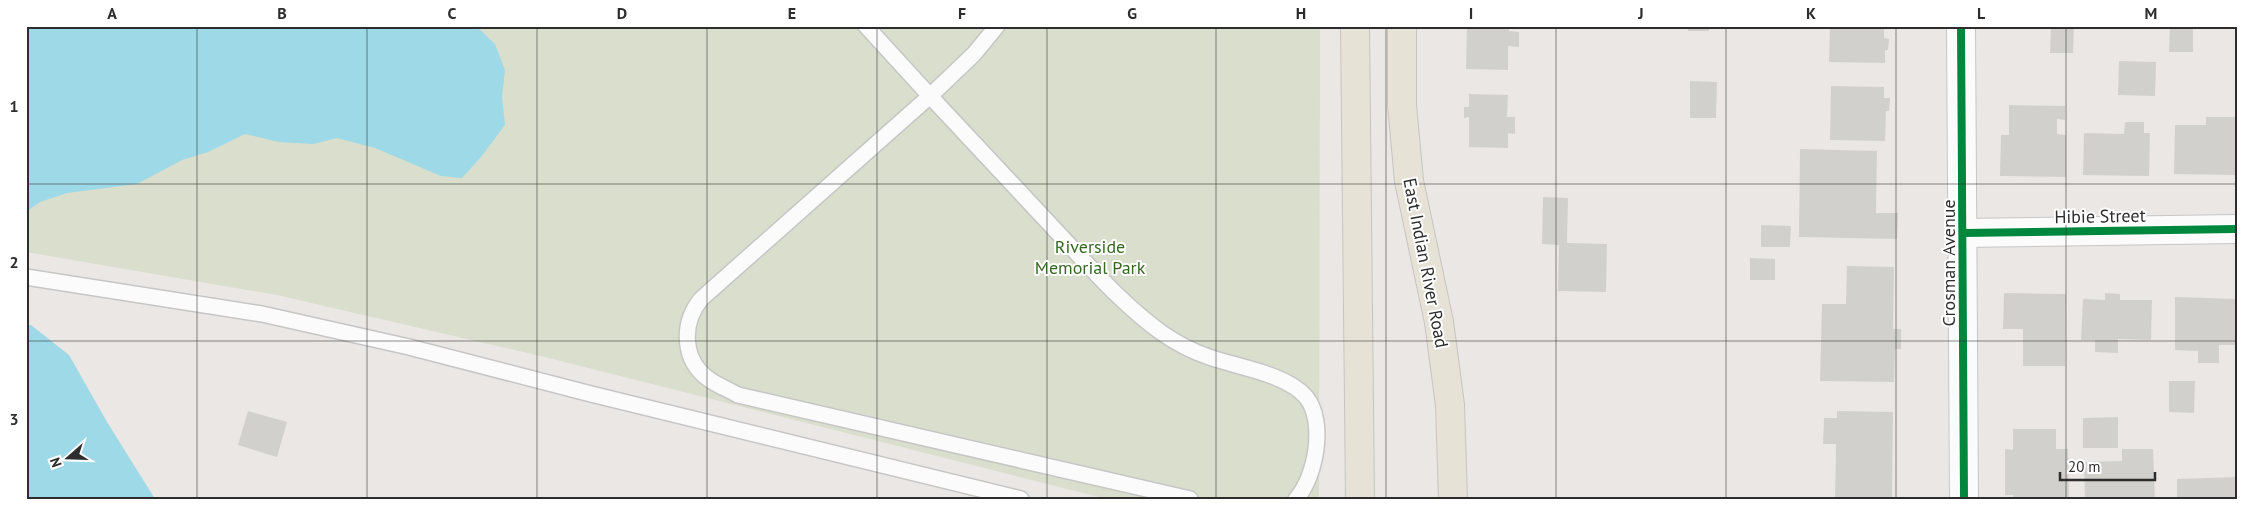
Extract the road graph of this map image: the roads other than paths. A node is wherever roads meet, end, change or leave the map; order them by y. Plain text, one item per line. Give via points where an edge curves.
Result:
1 (866, 26) edge
2 (997, 26) edge
3 (1355, 26) edge
4 (1402, 26) edge
5 (1961, 26) edge
6 (930, 96) junction
7 (2237, 229) edge
8 (1963, 233) junction
9 (26, 277) edge
10 (1021, 499) edge
11 (1190, 499) edge
12 (1296, 499) edge
13 (1360, 499) edge
14 (1453, 499) edge
15 (1964, 499) edge

1 - 6 lane
2 - 6 lane via 974,54
3 - 13 main road
4 - 14 main road, East Indian River Road via 1402,105 1409,181 1439,322 1450,405
5 - 8 street, Crosman Avenue
6 - 11 lane via 701,299 688,321 686,341 694,361 709,379 738,395
6 - 12 lane via 1126,305 1164,334 1198,352 1292,384 1306,397 1317,432 1314,464 1304,490
7 - 8 street, Hibie Street
8 - 15 street, Crosman Avenue
9 - 10 lane via 262,314 409,347

